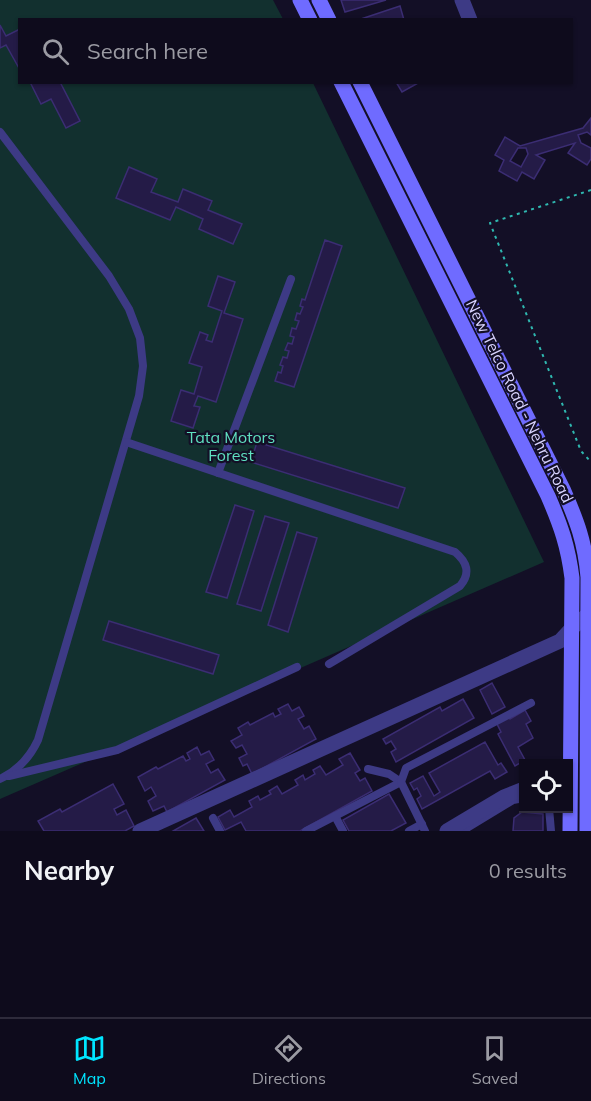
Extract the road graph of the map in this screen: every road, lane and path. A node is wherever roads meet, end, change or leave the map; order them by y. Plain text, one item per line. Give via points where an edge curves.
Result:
1 (300, 0) edge
2 (319, 0) edge
3 (462, 0) edge
4 (309, 18) edge
5 (327, 18) edge
6 (469, 18) edge
7 (342, 84) edge
8 (361, 84) edge
9 (0, 132) edge
10 (591, 190) edge
11 (291, 279) dead end
12 (126, 442) junction
13 (591, 462) edge
14 (218, 473) junction
15 (590, 612) edge
16 (573, 627) junction
17 (329, 664) dead end
18 (297, 667) dead end
19 (531, 703) dead end
20 (569, 759) edge
21 (368, 769) dead end
22 (573, 776) edge
23 (3, 778) edge
24 (401, 782) junction
25 (589, 784) edge
26 (519, 791) edge
27 (519, 799) edge
28 (549, 813) edge
29 (570, 813) edge
30 (335, 816) junction
31 (213, 818) dead end
32 (423, 827) edge
33 (140, 831) edge
34 (220, 831) edge
35 (306, 831) edge
36 (344, 831) edge
37 (409, 831) edge
38 (447, 831) edge
39 (462, 831) edge
40 (551, 831) edge
41 (570, 831) edge
42 (587, 831) edge

1 - 4 street
2 - 5 street
3 - 6 street
7 - 16 street, New Telco Road - Nehru Road via 548,496 568,551
8 - 15 street, New Telco Road - Nehru Road via 571,507 585,547
9 - 12 lane via 109,276 141,338 139,396
10 - 13 path via 490,223 581,451
11 - 14 lane
12 - 14 lane
12 - 23 lane via 38,740 32,753
14 - 17 lane via 455,552 465,561 465,581 460,586
15 - 16 street
15 - 25 street, New Telco Road - Nehru Road
16 - 20 street, New Telco Road - Nehru Road
16 - 33 street via 565,638 546,648
18 - 23 lane via 117,750
19 - 24 lane via 406,768
21 - 24 lane
22 - 25 street
24 - 30 lane
24 - 32 lane
25 - 42 street, New Telco Road - Nehru Road
26 - 38 street
27 - 39 lane
28 - 40 lane
29 - 41 street, New Telco Road - Nehru Road
30 - 35 lane
30 - 36 lane
31 - 34 lane
32 - 37 lane

